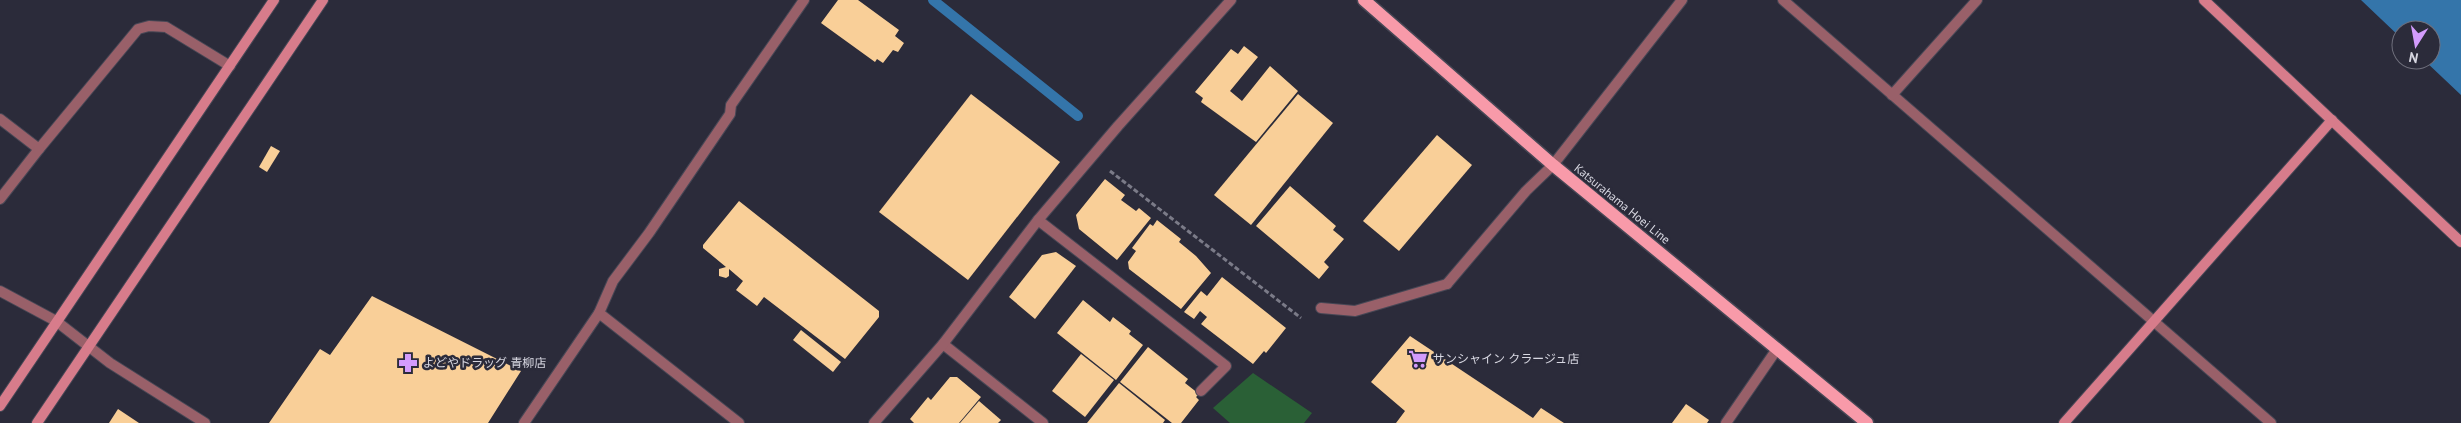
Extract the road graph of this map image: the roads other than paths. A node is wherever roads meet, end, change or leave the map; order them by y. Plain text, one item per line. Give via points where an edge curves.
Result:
1 (274, 0) edge
2 (323, 0) edge
3 (804, 0) edge
4 (1231, 0) edge
5 (1364, 0) edge
6 (1682, 0) edge
7 (1783, 0) edge
8 (1977, 0) edge
9 (2204, 0) edge
10 (230, 66) junction
11 (1892, 95) junction
12 (0, 119) edge
13 (2332, 120) junction
14 (39, 149) junction
15 (1553, 165) junction
16 (0, 199) edge
17 (1038, 220) junction
18 (2461, 242) edge
19 (0, 290) edge
20 (1321, 308) road end
21 (599, 313) junction
22 (56, 321) junction
23 (2154, 321) junction
24 (943, 344) junction
25 (90, 346) junction
26 (1777, 349) junction
27 (1202, 391) dead end
28 (0, 406) edge
29 (37, 423) edge
30 (205, 423) edge
31 (524, 423) edge
32 (740, 423) edge
33 (874, 423) edge
34 (1043, 423) edge
35 (1726, 423) edge
36 (1867, 423) edge
37 (2064, 423) edge
38 (2271, 423) edge

1 - 10 street
2 - 25 street
3 - 21 street via 731,105 730,114 613,281
4 - 17 street
5 - 15 main road, Katsurahama Hoei Line
6 - 15 street
7 - 11 street
8 - 11 street
9 - 13 street
10 - 14 street via 166,27 138,29
10 - 22 street
11 - 23 street
12 - 14 street
13 - 18 street
13 - 23 street
14 - 16 street
15 - 20 street via 1526,191 1448,284 1355,311
15 - 26 main road, Katsurahama Hoei Line
17 - 24 street
17 - 27 street via 1226,366
19 - 22 street
21 - 31 street
21 - 32 street
22 - 25 street
22 - 28 street
23 - 37 street
23 - 38 street
24 - 33 street
24 - 34 street
25 - 29 street
25 - 30 street via 110,363
26 - 35 street
26 - 36 main road, Katsurahama Hoei Line

